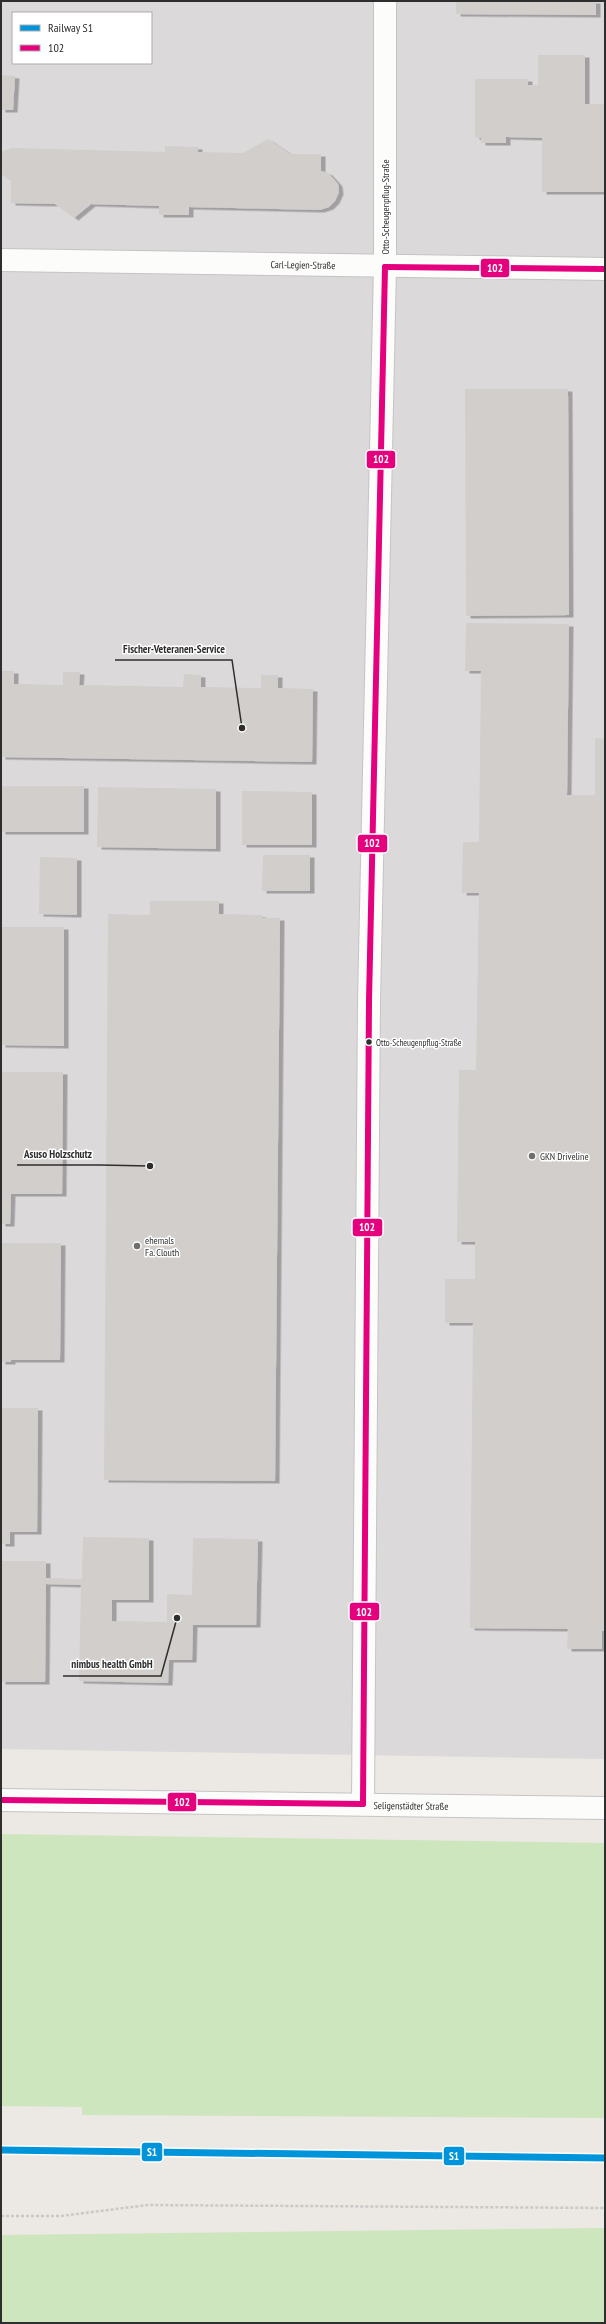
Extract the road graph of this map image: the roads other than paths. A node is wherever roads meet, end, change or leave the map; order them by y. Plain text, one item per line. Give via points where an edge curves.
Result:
1 (385, 1) edge
2 (1, 260) edge
3 (385, 267) junction
4 (605, 269) edge
5 (1, 1800) edge
6 (363, 1804) junction
7 (605, 1808) edge

1 - 3 street, Otto-Scheugenpflug-Straße
2 - 3 street, Carl-Legien-Straße
3 - 4 street, Carl-Legien-Straße
3 - 6 street, Otto-Scheugenpflug-Straße via 369,1001
5 - 6 street, Seligenstädter Straße
6 - 7 street, Seligenstädter Straße

